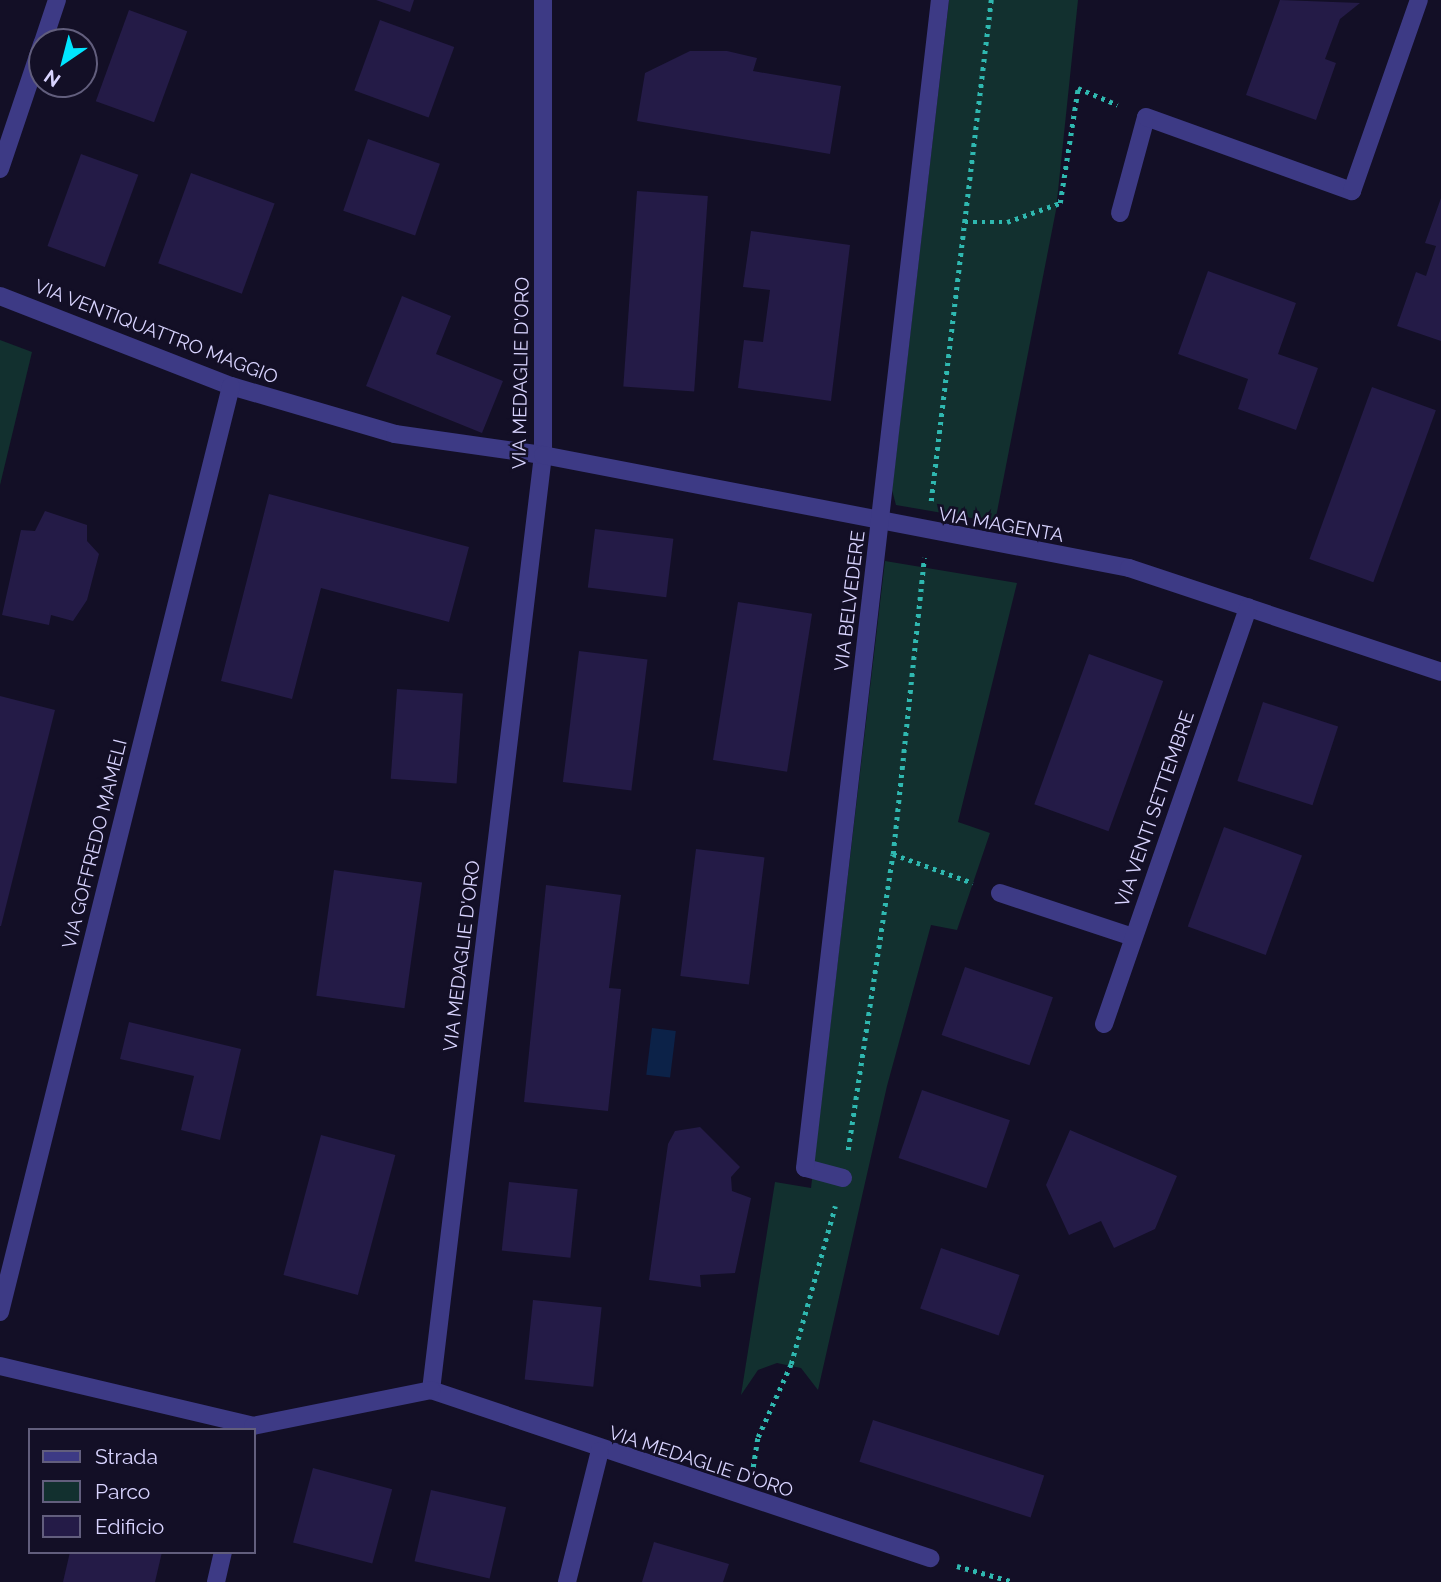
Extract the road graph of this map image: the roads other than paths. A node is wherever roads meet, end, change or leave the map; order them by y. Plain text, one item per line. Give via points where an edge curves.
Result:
1 (57, 0) edge
2 (543, 0) edge
3 (940, 0) edge
4 (1419, 0) edge
5 (47, 28) edge
6 (28, 85) edge
7 (0, 169) edge
8 (1120, 213) dead end
9 (0, 296) edge
10 (231, 386) junction
11 (543, 455) junction
12 (880, 524) junction
13 (1248, 607) junction
14 (1441, 672) edge
15 (1000, 892) road end
16 (1133, 937) junction
17 (1104, 1024) dead end
18 (843, 1178) road end
19 (0, 1312) edge
20 (0, 1366) edge
21 (431, 1390) junction
22 (252, 1428) edge
23 (600, 1451) junction
24 (223, 1554) edge
25 (930, 1558) road end
26 (216, 1582) edge
27 (567, 1582) edge

1 - 5 street
2 - 11 street, VIA MEDAGLIE D'ORO
3 - 12 street, VIA BELVEDERE
4 - 8 street via 1352,191 1146,117
6 - 7 street
9 - 10 street, VIA VENTIQUATTRO MAGGIO
10 - 11 street, VIA VENTIQUATTRO MAGGIO via 395,434
10 - 19 street, VIA GOFFREDO MAMELI
11 - 12 street, VIA MAGENTA
11 - 21 street, VIA MEDAGLIE D'ORO
12 - 13 street, VIA MAGENTA via 1129,568
12 - 18 street, VIA BELVEDERE via 805,1168
13 - 14 street, VIA MAGENTA
13 - 16 street, VIA VENTI SETTEMBRE
15 - 16 street
16 - 17 street, VIA VENTI SETTEMBRE
20 - 22 street
21 - 22 street
21 - 23 street, VIA MEDAGLIE D'ORO
23 - 25 street, VIA MEDAGLIE D'ORO
23 - 27 street
24 - 26 street

